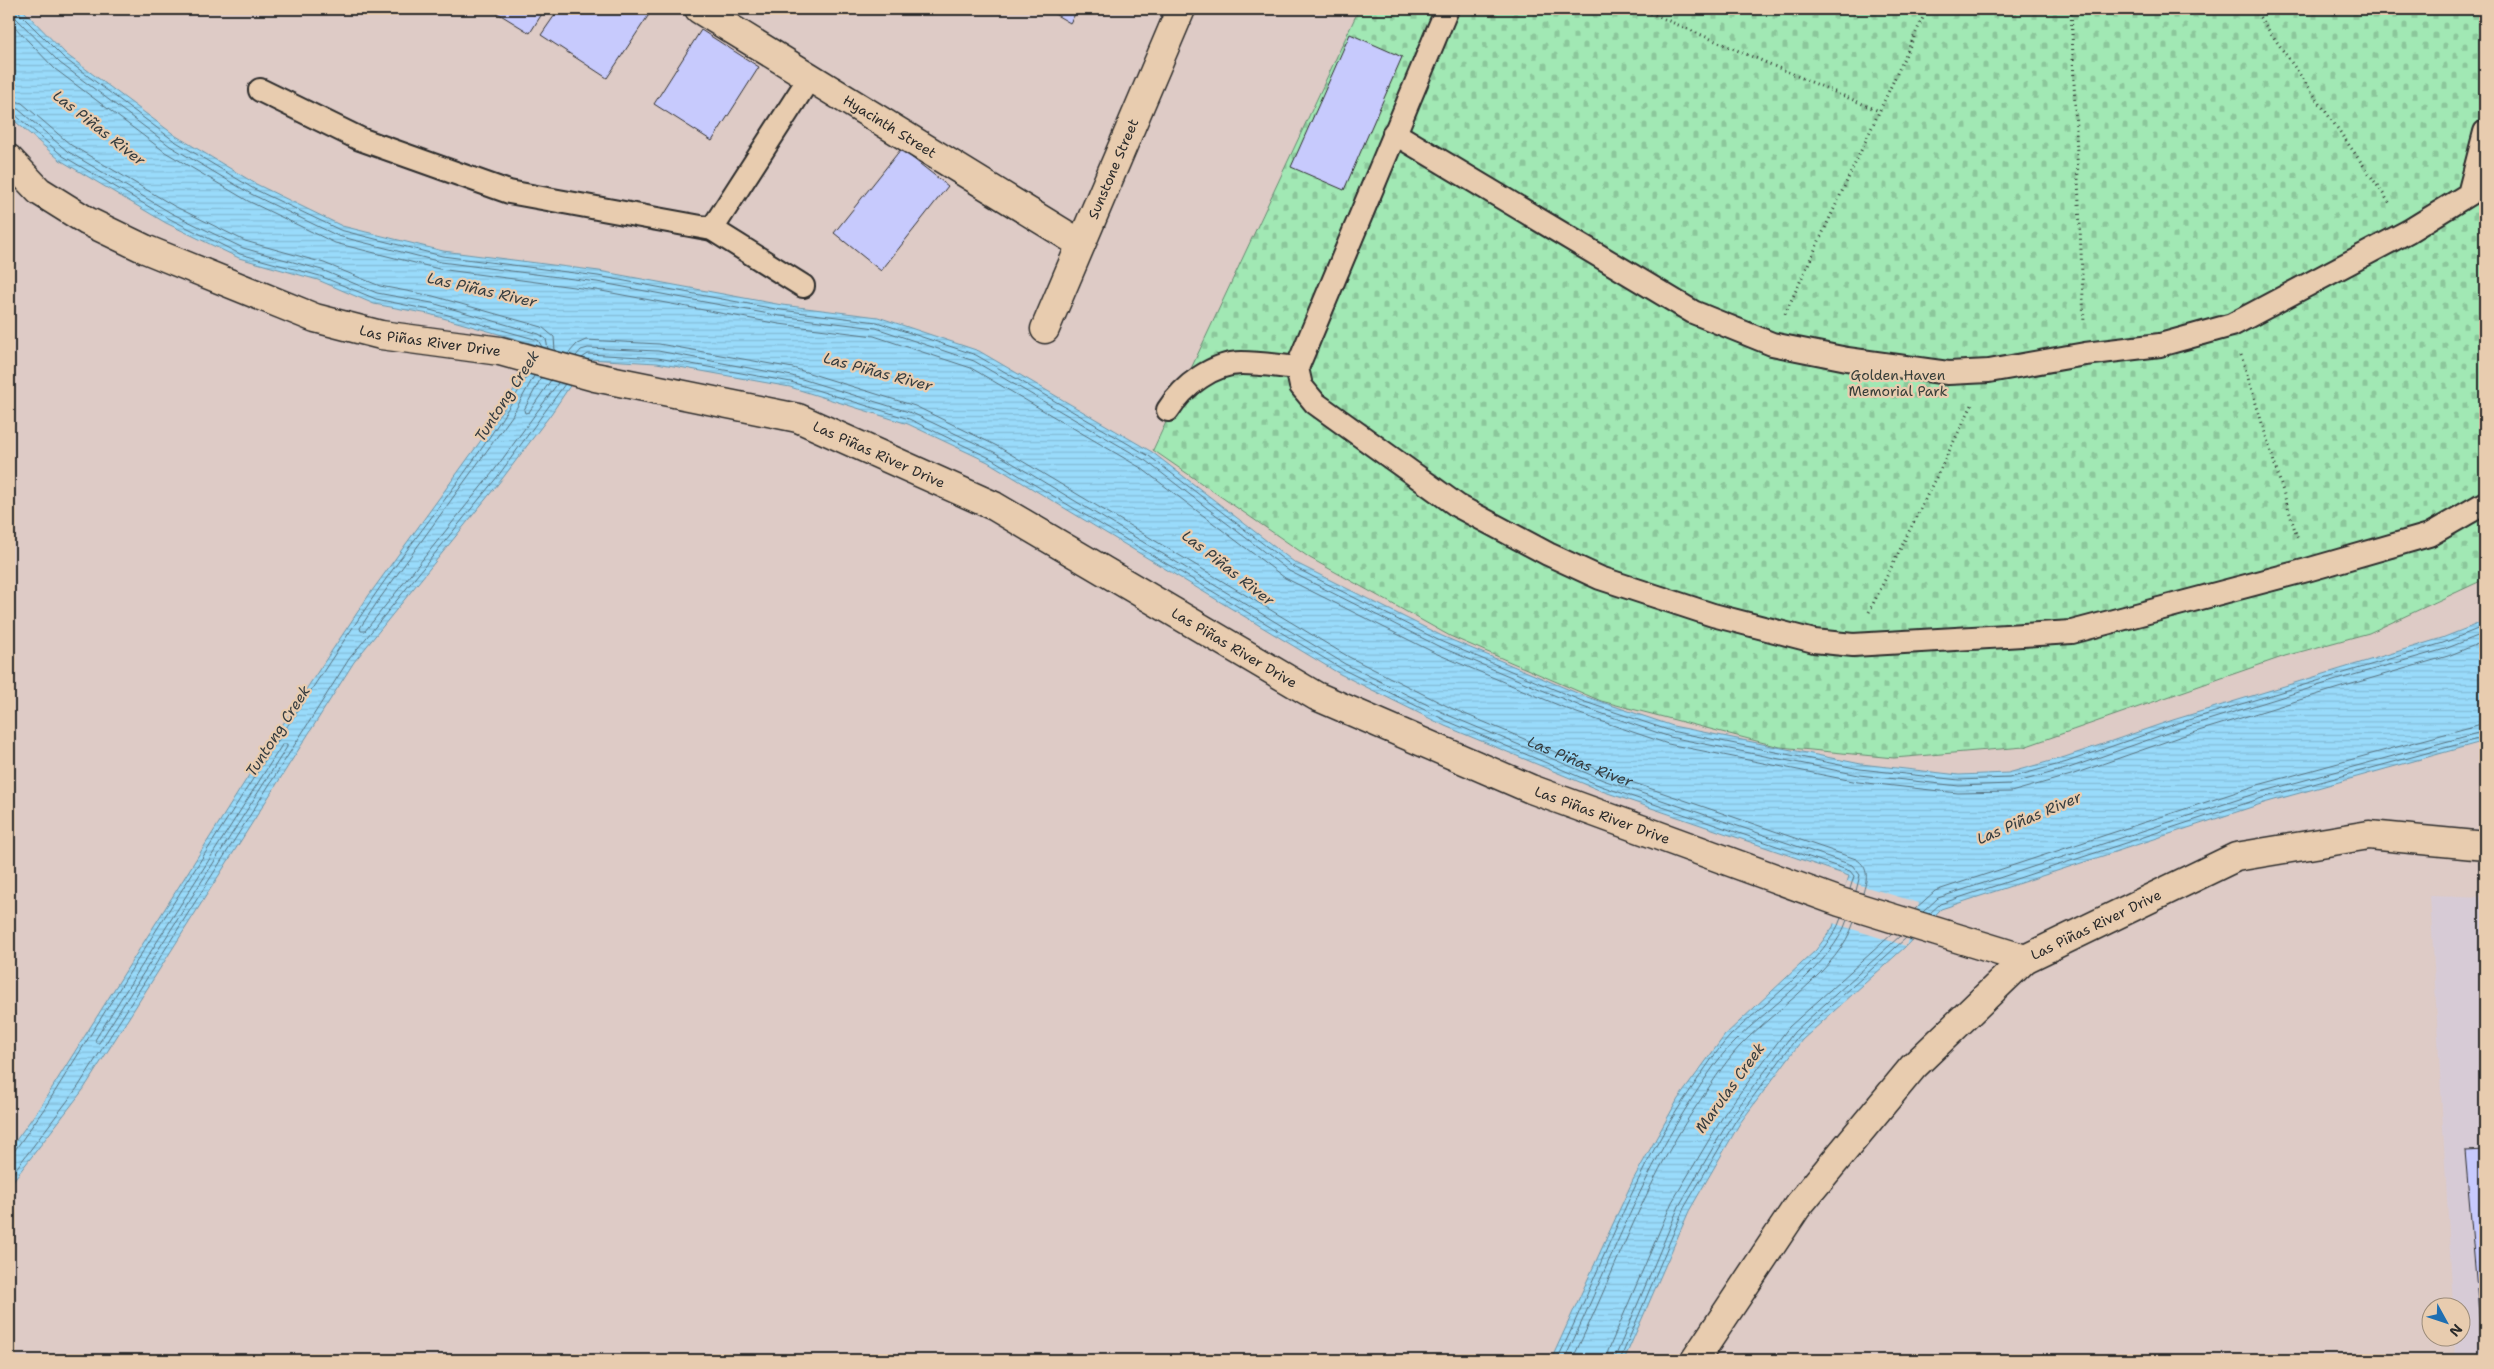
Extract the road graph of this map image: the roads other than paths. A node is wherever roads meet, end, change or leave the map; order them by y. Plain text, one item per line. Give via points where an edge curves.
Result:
1 (700, 9) edge
2 (1181, 9) edge
3 (1447, 9) edge
4 (810, 77) junction
5 (260, 90) dead end
6 (2485, 132) edge
7 (1394, 133) junction
8 (9, 159) edge
9 (2477, 200) edge
10 (712, 229) junction
11 (1081, 244) junction
12 (803, 286) dead end
13 (1045, 329) dead end
14 (1297, 368) junction
15 (1168, 410) dead end
16 (2485, 503) edge
17 (2485, 846) edge
18 (2025, 958) junction
19 (1694, 1360) edge

1 - 4 street, Hyacinth Street
2 - 11 street, Sunstone Street
3 - 7 lane
4 - 10 lane
4 - 11 street, Hyacinth Street
5 - 10 lane via 360,139 509,192
6 - 9 lane
7 - 9 lane via 1693,312 1772,344 1847,359 1948,373 1989,371 2160,345 2232,325 2409,231
7 - 14 lane
8 - 18 street, Las Piñas River Drive via 39,191 86,221 145,249 315,318 381,335 500,351 595,377 798,418 994,506 1316,696 1531,789 1840,902
10 - 12 lane
11 - 13 street, Sunstone Street
14 - 15 lane via 1243,363 1228,365 1193,382
14 - 16 lane via 1301,386 1315,403 1458,506 1548,554 1600,578 1713,615 1814,641 1853,644 2072,632 2429,535
17 - 18 street, Las Piñas River Drive via 2369,835 2236,856
18 - 19 street via 1913,1067 1797,1207

